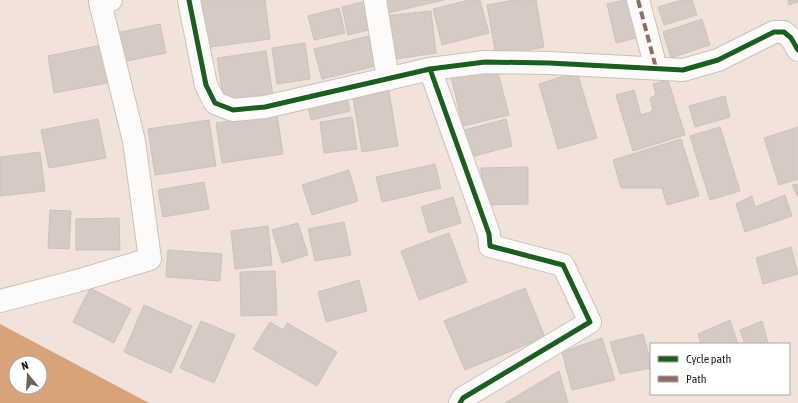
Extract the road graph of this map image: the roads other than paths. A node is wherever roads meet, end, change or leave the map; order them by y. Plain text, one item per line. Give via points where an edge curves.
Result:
1 (111, 0) edge
2 (189, 0) edge
3 (375, 0) edge
4 (638, 0) edge
5 (798, 50) edge
6 (656, 68) junction
7 (430, 69) junction
8 (388, 79) junction
9 (0, 300) edge
10 (460, 403) edge

1 - 9 street via 100,2 134,141 150,259
2 - 8 street via 206,84 215,103 233,110 265,107
3 - 8 street
4 - 6 street
5 - 6 street via 784,32 774,32 718,60 683,70
6 - 7 street via 484,62
7 - 8 street
7 - 10 street via 489,234 490,246 563,265 590,322 463,398

